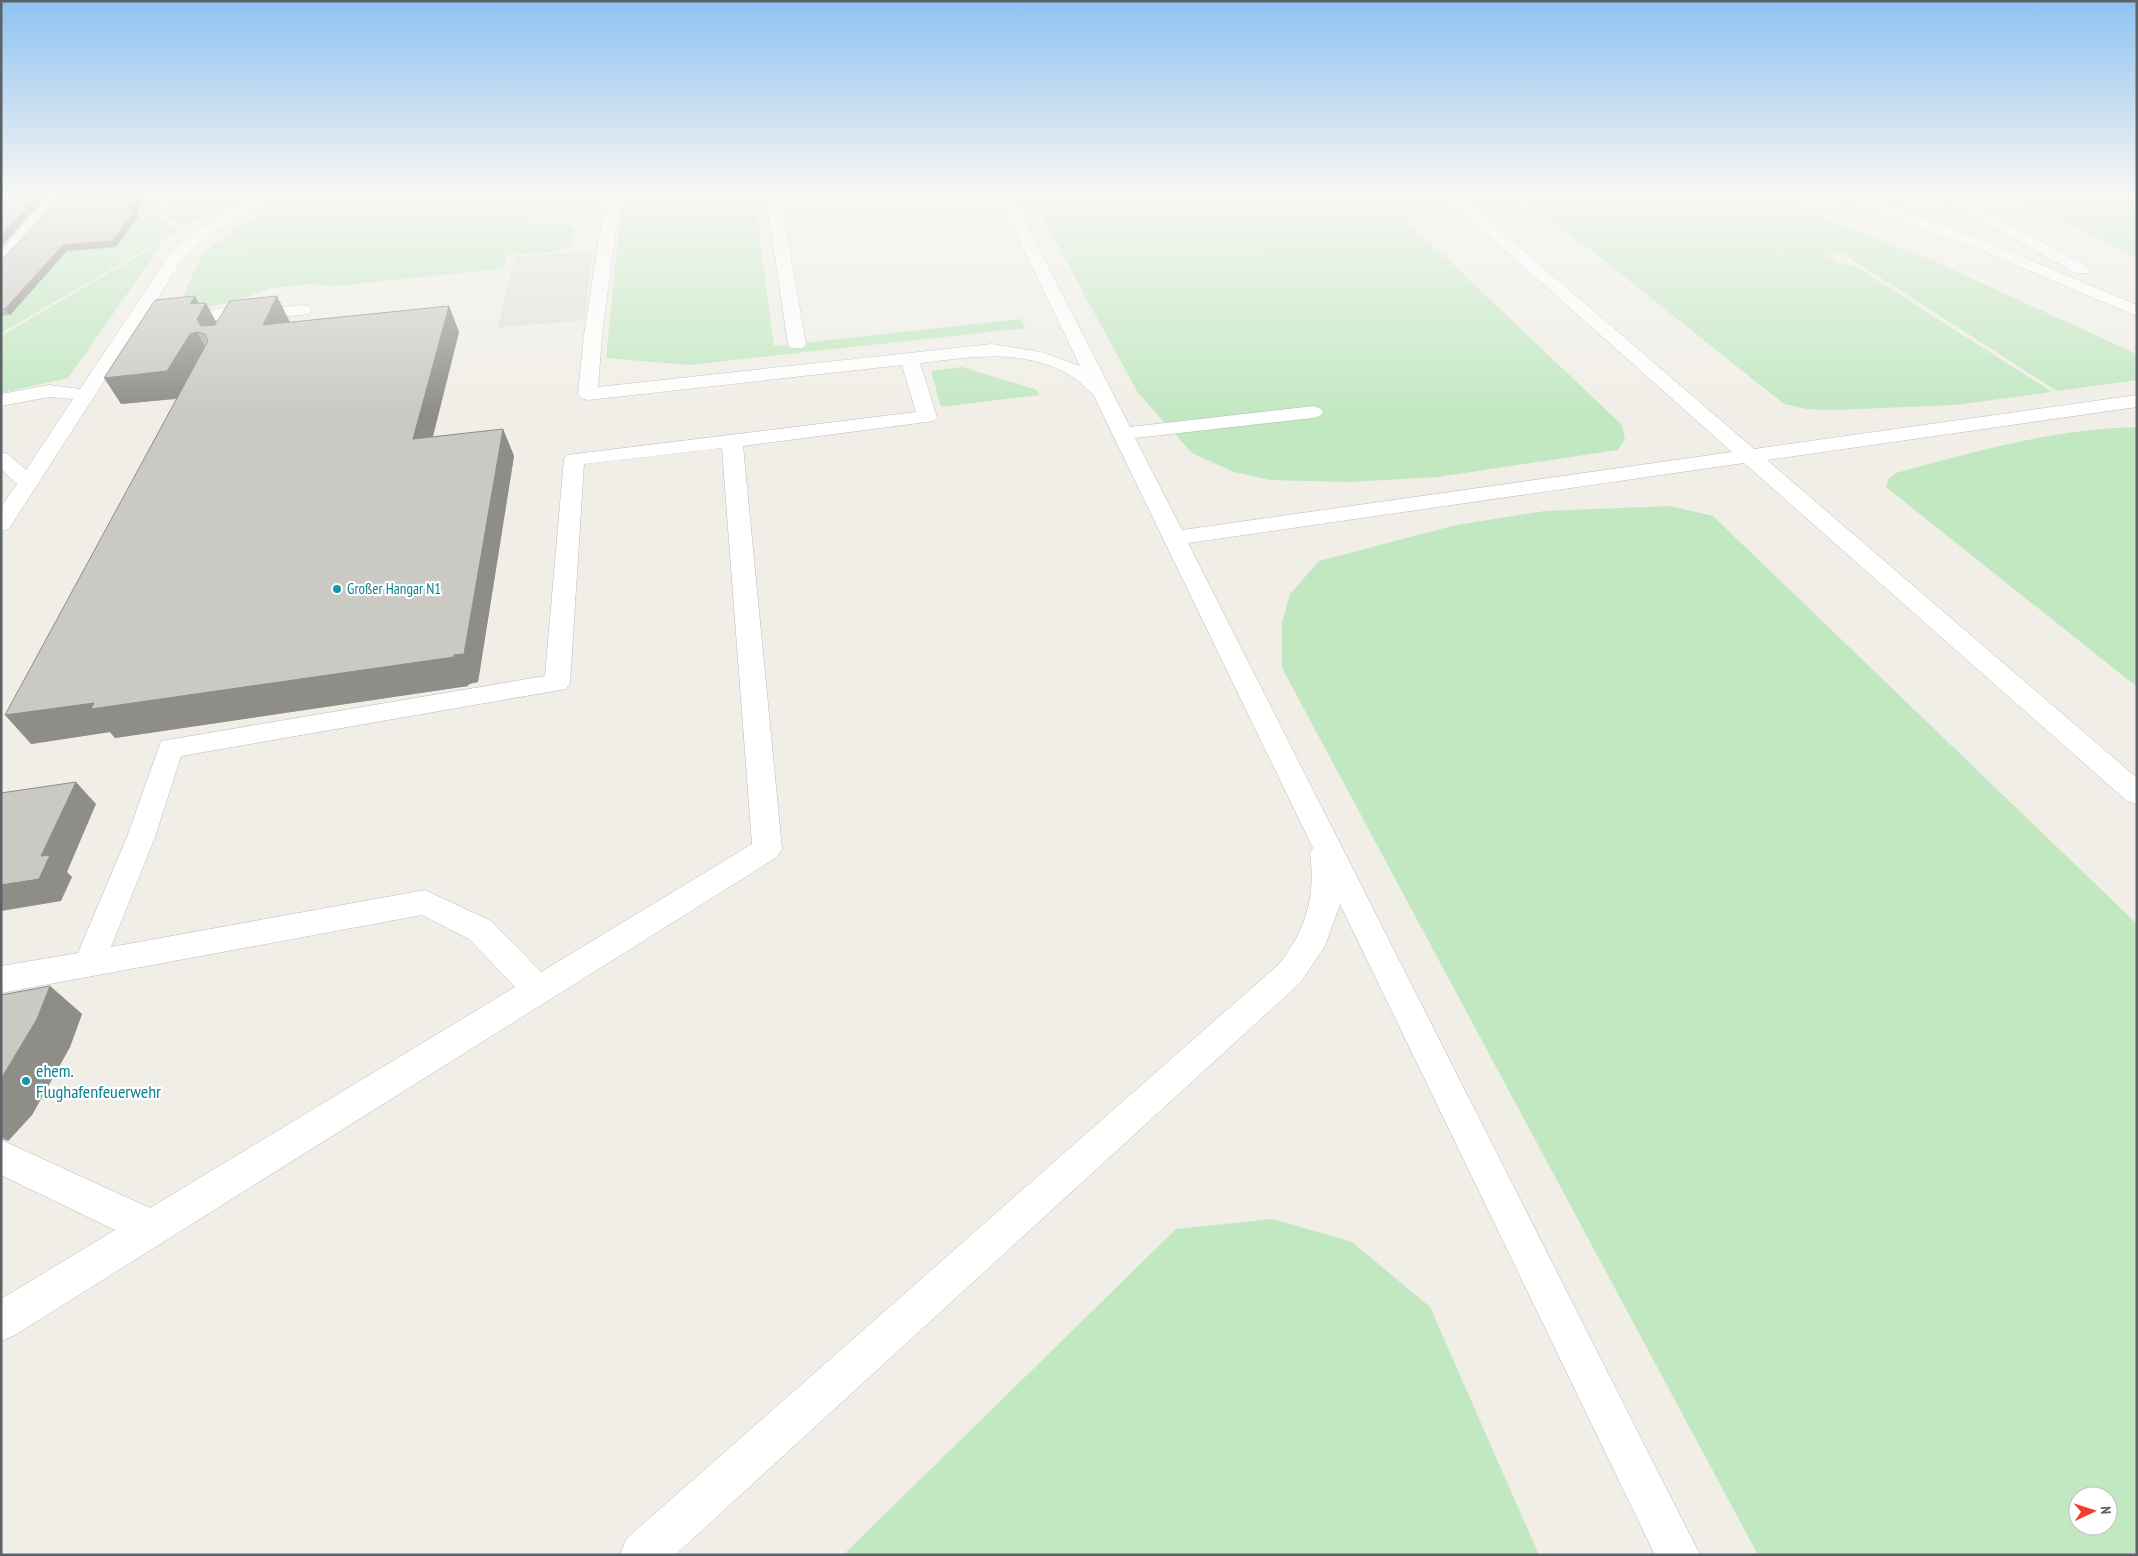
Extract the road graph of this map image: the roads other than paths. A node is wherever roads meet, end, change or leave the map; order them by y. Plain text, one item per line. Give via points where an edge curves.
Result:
1 (168, 269) edge
2 (603, 269) edge
3 (785, 269) edge
4 (1041, 269) edge
5 (1534, 269) edge
6 (2037, 269) edge
7 (2079, 269) edge
8 (2137, 300) edge
9 (304, 310) dead end
10 (2137, 311) edge
11 (134, 321) junction
12 (798, 344) dead end
13 (909, 357) junction
14 (86, 395) junction
15 (1103, 396) junction
16 (1, 400) edge
17 (2137, 401) edge
18 (1313, 412) dead end
19 (1122, 434) junction
20 (732, 441) junction
21 (1748, 456) junction
22 (1, 458) edge
23 (28, 483) junction
24 (1, 524) edge
25 (1174, 538) junction
26 (2137, 794) edge
27 (1320, 833) junction
28 (89, 963) junction
29 (1, 980) edge
30 (538, 990) junction
31 (1, 1156) edge
32 (151, 1228) junction
33 (1, 1321) edge
34 (642, 1555) edge
35 (1678, 1555) edge

1 - 11 street
2 - 13 street via 588,394
3 - 12 street
4 - 15 street
5 - 21 street
6 - 10 street
7 - 8 street
9 - 11 street via 234,324 231,313
11 - 14 street
13 - 15 street via 975,350 1015,351 1080,374
13 - 20 street via 927,417
14 - 16 street via 49,391
14 - 23 street
15 - 19 street
17 - 21 street
18 - 19 street
19 - 25 street
20 - 28 street via 574,459 556,684 170,748 141,837
20 - 30 street via 767,849
21 - 25 street
21 - 26 street
22 - 23 street
23 - 24 street
25 - 27 street
27 - 34 street via 1328,881 1324,909 1317,934 1306,954 1290,972
27 - 35 street
28 - 29 street
28 - 30 street via 425,902 480,930
30 - 32 street
31 - 32 street
32 - 33 street

